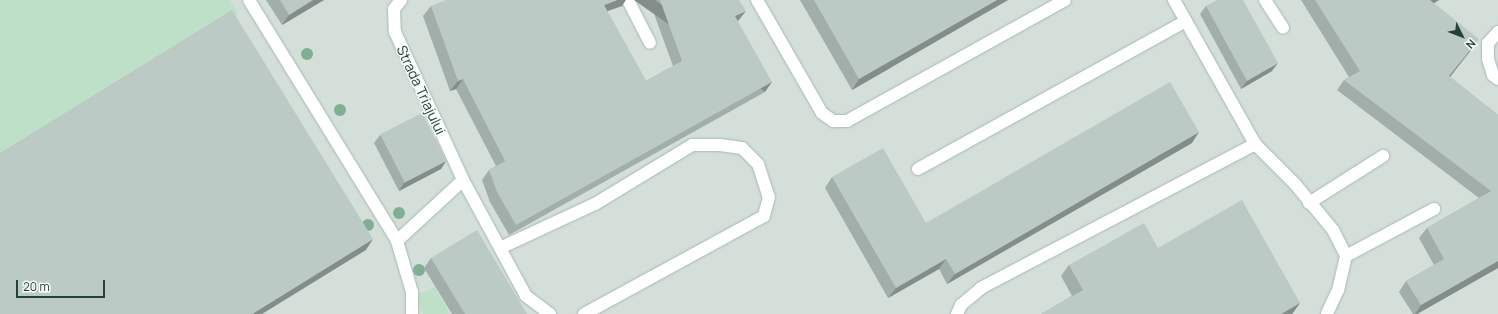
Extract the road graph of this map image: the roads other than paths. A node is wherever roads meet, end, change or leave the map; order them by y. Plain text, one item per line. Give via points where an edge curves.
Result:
1 (249, 0) edge
2 (401, 0) edge
3 (628, 0) edge
4 (757, 0) edge
5 (1065, 0) edge
6 (1174, 0) edge
7 (1265, 0) edge
8 (1186, 21) junction
9 (1283, 28) dead end
10 (1498, 32) edge
11 (650, 43) dead end
12 (1498, 79) edge
13 (1255, 144) junction
14 (1383, 156) dead end
15 (918, 169) dead end
16 (463, 180) junction
17 (1310, 203) junction
18 (1434, 209) dead end
19 (396, 241) junction
20 (500, 248) junction
21 (1346, 256) junction
22 (412, 314) edge
23 (550, 314) edge
24 (584, 314) edge
25 (957, 314) edge
26 (1327, 314) edge

1 - 19 lane
2 - 16 lane, Strada Triajului via 394,9 394,32
3 - 11 lane
4 - 5 lane via 822,113 833,121 847,121
6 - 8 lane
7 - 9 lane
8 - 13 lane
8 - 15 lane
10 - 12 lane via 1488,43 1488,60
13 - 17 lane
13 - 25 lane via 981,288 961,305
14 - 17 lane
16 - 19 lane
16 - 20 lane, Strada Triajului
17 - 21 lane via 1333,230
18 - 21 lane
19 - 22 lane via 412,292
20 - 23 lane, Strada Triajului via 526,296
20 - 24 lane via 596,204 692,145 742,148 758,164 770,197 764,216
21 - 26 lane via 1338,290

